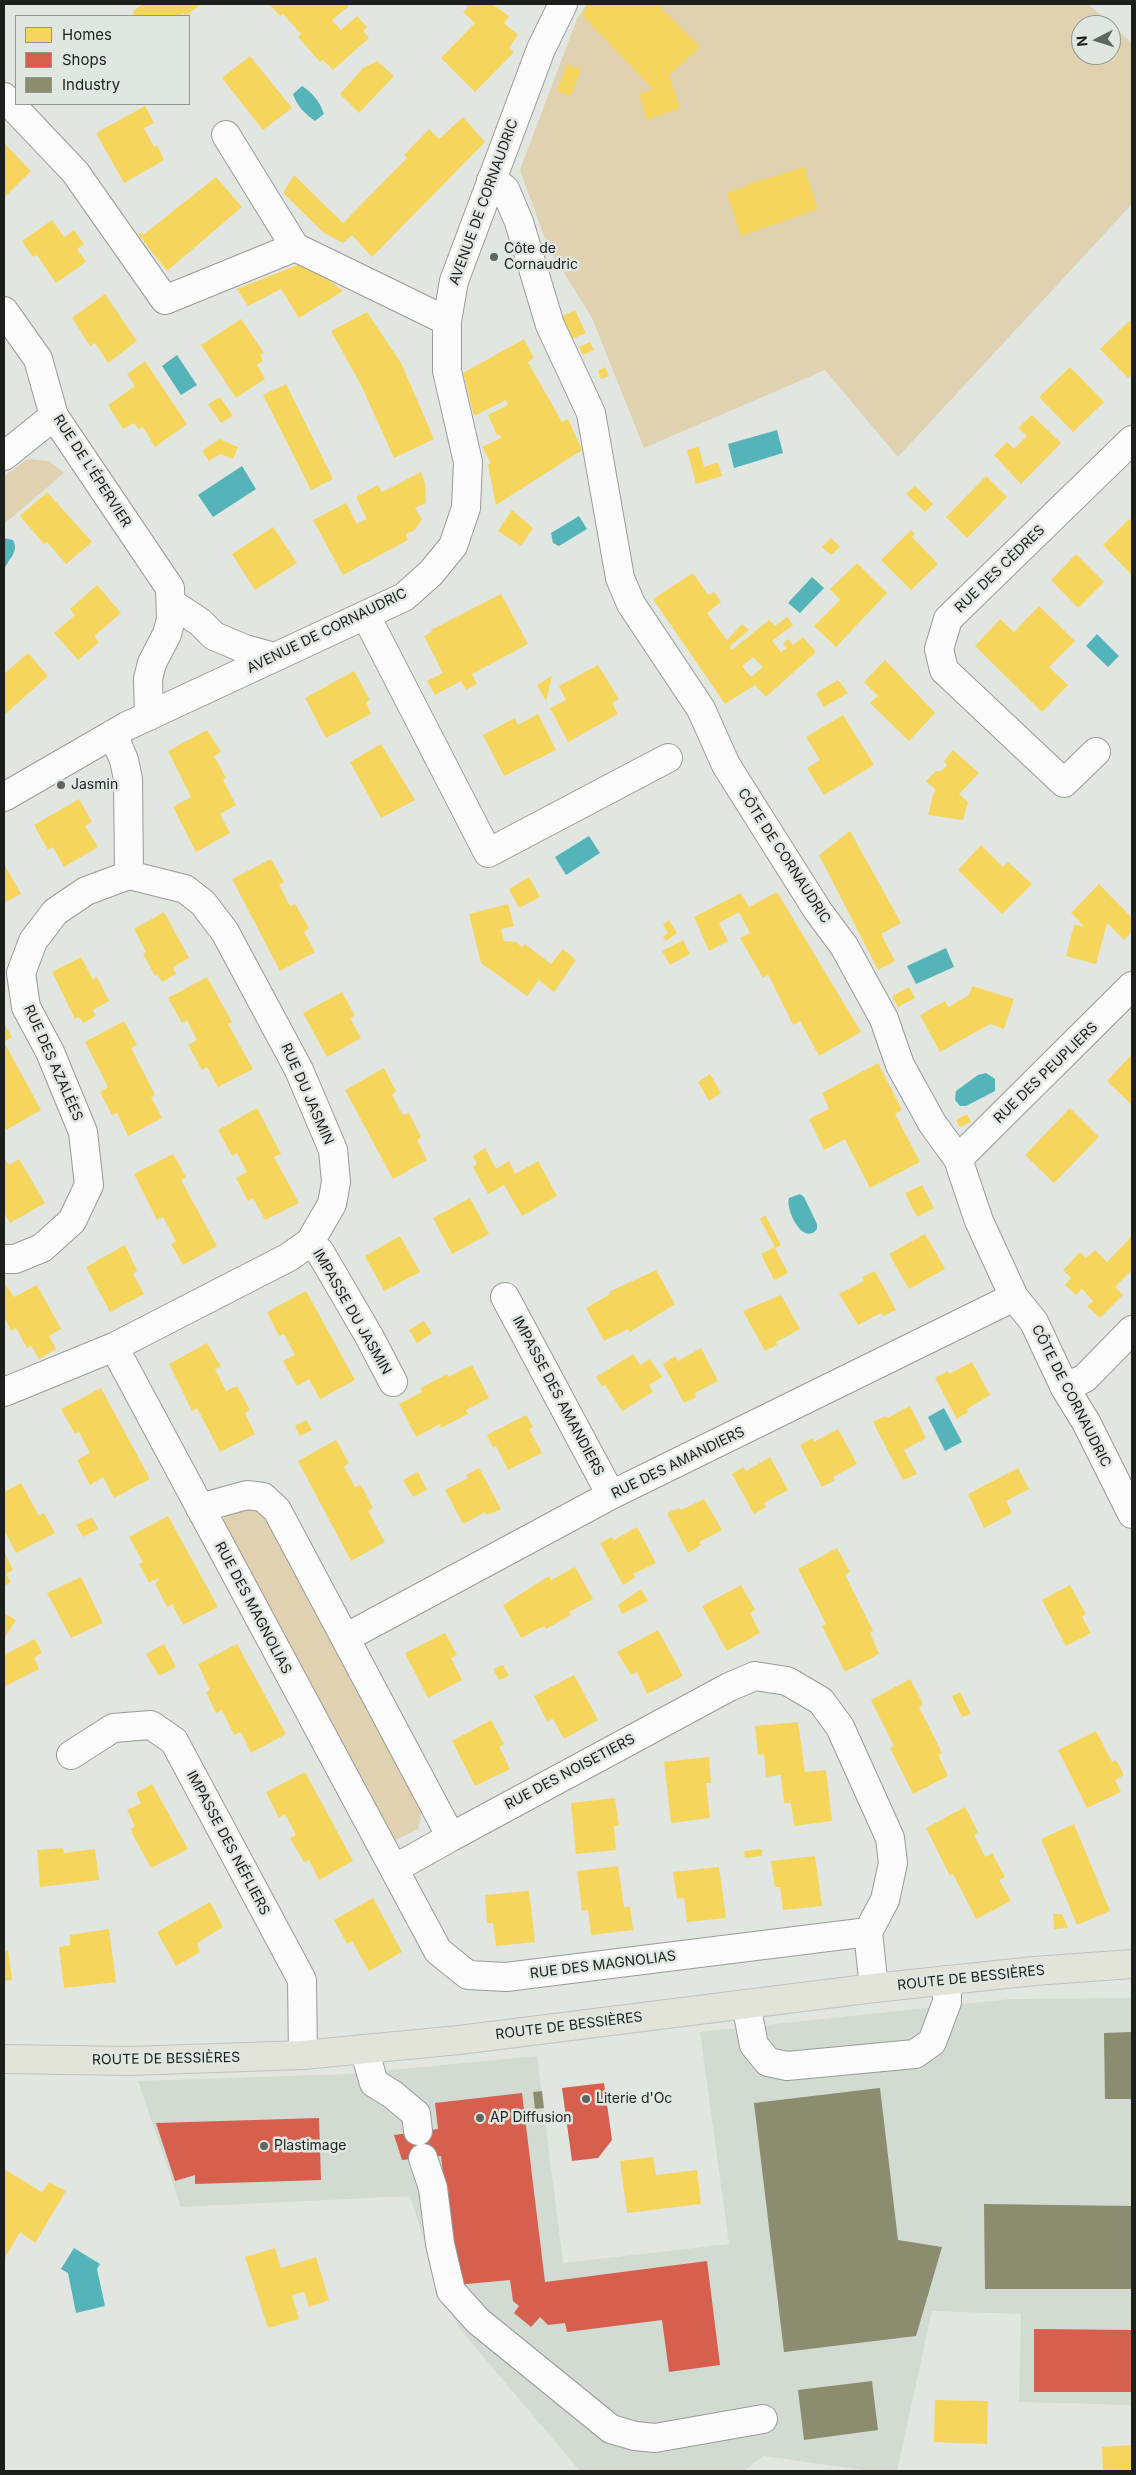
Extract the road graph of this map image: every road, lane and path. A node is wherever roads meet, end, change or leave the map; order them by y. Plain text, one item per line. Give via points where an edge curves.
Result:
1 (563, 4) edge
2 (4, 97) edge
3 (226, 135) dead end
4 (491, 180) junction
5 (295, 247) junction
6 (4, 310) edge
7 (447, 322) junction
8 (54, 416) junction
9 (1132, 440) edge
10 (4, 456) edge
11 (171, 603) junction
12 (366, 616) junction
13 (274, 657) junction
14 (149, 716) junction
15 (113, 734) junction
16 (1096, 752) dead end
17 (668, 758) dead end
18 (4, 797) edge
19 (129, 875) junction
20 (1132, 986) edge
21 (958, 1159) junction
22 (310, 1242) junction
23 (4, 1259) edge
24 (505, 1297) dead end
25 (1014, 1297) junction
26 (1132, 1330) edge
27 (114, 1347) junction
28 (393, 1382) dead end
29 (1065, 1388) junction
30 (4, 1392) edge
31 (611, 1495) junction
32 (200, 1508) junction
33 (1132, 1514) edge
34 (347, 1637) junction
35 (71, 1755) dead end
36 (451, 1836) junction
37 (394, 1869) junction
38 (868, 1932) junction
39 (1132, 1964) edge
40 (947, 1980) junction
41 (874, 1988) junction
42 (746, 2004) junction
43 (364, 2049) junction
44 (303, 2055) junction
45 (4, 2059) edge
46 (418, 2132) dead end
47 (423, 2158) dead end
48 (763, 2418) dead end

1 - 4 street, AVENUE DE CORNAUDRIC via 541,49
2 - 5 street via 75,172 165,300
3 - 5 street
4 - 7 street, AVENUE DE CORNAUDRIC via 454,281
4 - 21 street, CÔTE DE CORNAUDRIC via 505,189 520,222 550,325 591,413 620,578 631,604 701,709 726,765 818,911 844,946 884,1019 900,1065 932,1123
5 - 7 street
6 - 8 street, RUE DE L'ÉPERVIER via 38,359
7 - 12 street, AVENUE DE CORNAUDRIC via 447,372 468,462 466,508 453,546 431,573 404,597
8 - 10 street
8 - 11 street, RUE DE L'ÉPERVIER via 170,588
9 - 16 street, RUE DES CÈDRES via 948,619 939,649 944,670 1064,783
11 - 13 street via 200,622 214,636
11 - 14 street, RUE DE L'ÉPERVIER via 167,634 152,662 148,679
12 - 13 street, AVENUE DE CORNAUDRIC
12 - 17 street via 488,853
13 - 14 street, AVENUE DE CORNAUDRIC
14 - 15 street, AVENUE DE CORNAUDRIC
15 - 18 street, AVENUE DE CORNAUDRIC
15 - 19 street via 128,779
19 - 22 street, RUE DU JASMIN via 185,889 203,902 225,932 300,1070 333,1150 336,1182 332,1204
19 - 23 street, RUE DES AZALÉES via 86,891 55,912 33,941 21,973 26,1007 50,1052 83,1132 89,1186 72,1221 42,1248 15,1259
20 - 21 street, RUE DES PEUPLIERS
21 - 25 street, CÔTE DE CORNAUDRIC via 979,1221
22 - 27 street, RUE DU JASMIN via 290,1257
22 - 28 street, IMPASSE DU JASMIN via 320,1252
24 - 31 street, IMPASSE DES AMANDIERS
25 - 29 street, CÔTE DE CORNAUDRIC via 1034,1322
25 - 31 street, RUE DES AMANDIERS
26 - 29 street via 1085,1378
27 - 30 street, RUE DU JASMIN
27 - 32 street, RUE DES MAGNOLIAS
29 - 33 street, CÔTE DE CORNAUDRIC via 1086,1422
31 - 34 street, RUE DES AMANDIERS
32 - 34 street via 247,1494 263,1498 278,1510
32 - 37 street, RUE DES MAGNOLIAS
34 - 36 street
35 - 44 street, IMPASSE DES NÉFLIERS via 113,1728 151,1725 174,1741 302,1980
36 - 37 street
36 - 38 street, RUE DES NOISETIERS via 728,1687 755,1676 787,1681 821,1701 840,1727 890,1838 893,1863 885,1900
37 - 38 street, RUE DES MAGNOLIAS via 438,1951 468,1975 506,1977
38 - 41 street
39 - 40 main road, ROUTE DE BESSIÈRES
40 - 41 main road, ROUTE DE BESSIÈRES
40 - 42 street via 947,2002 932,2042 915,2054 787,2066 768,2062 754,2045
41 - 42 main road, ROUTE DE BESSIÈRES
42 - 43 main road, ROUTE DE BESSIÈRES
43 - 44 main road, ROUTE DE BESSIÈRES
43 - 46 street via 374,2083 416,2114
44 - 45 main road, ROUTE DE BESSIÈRES via 130,2061
47 - 48 street via 433,2188 440,2244 451,2291 478,2321 611,2429 655,2438

